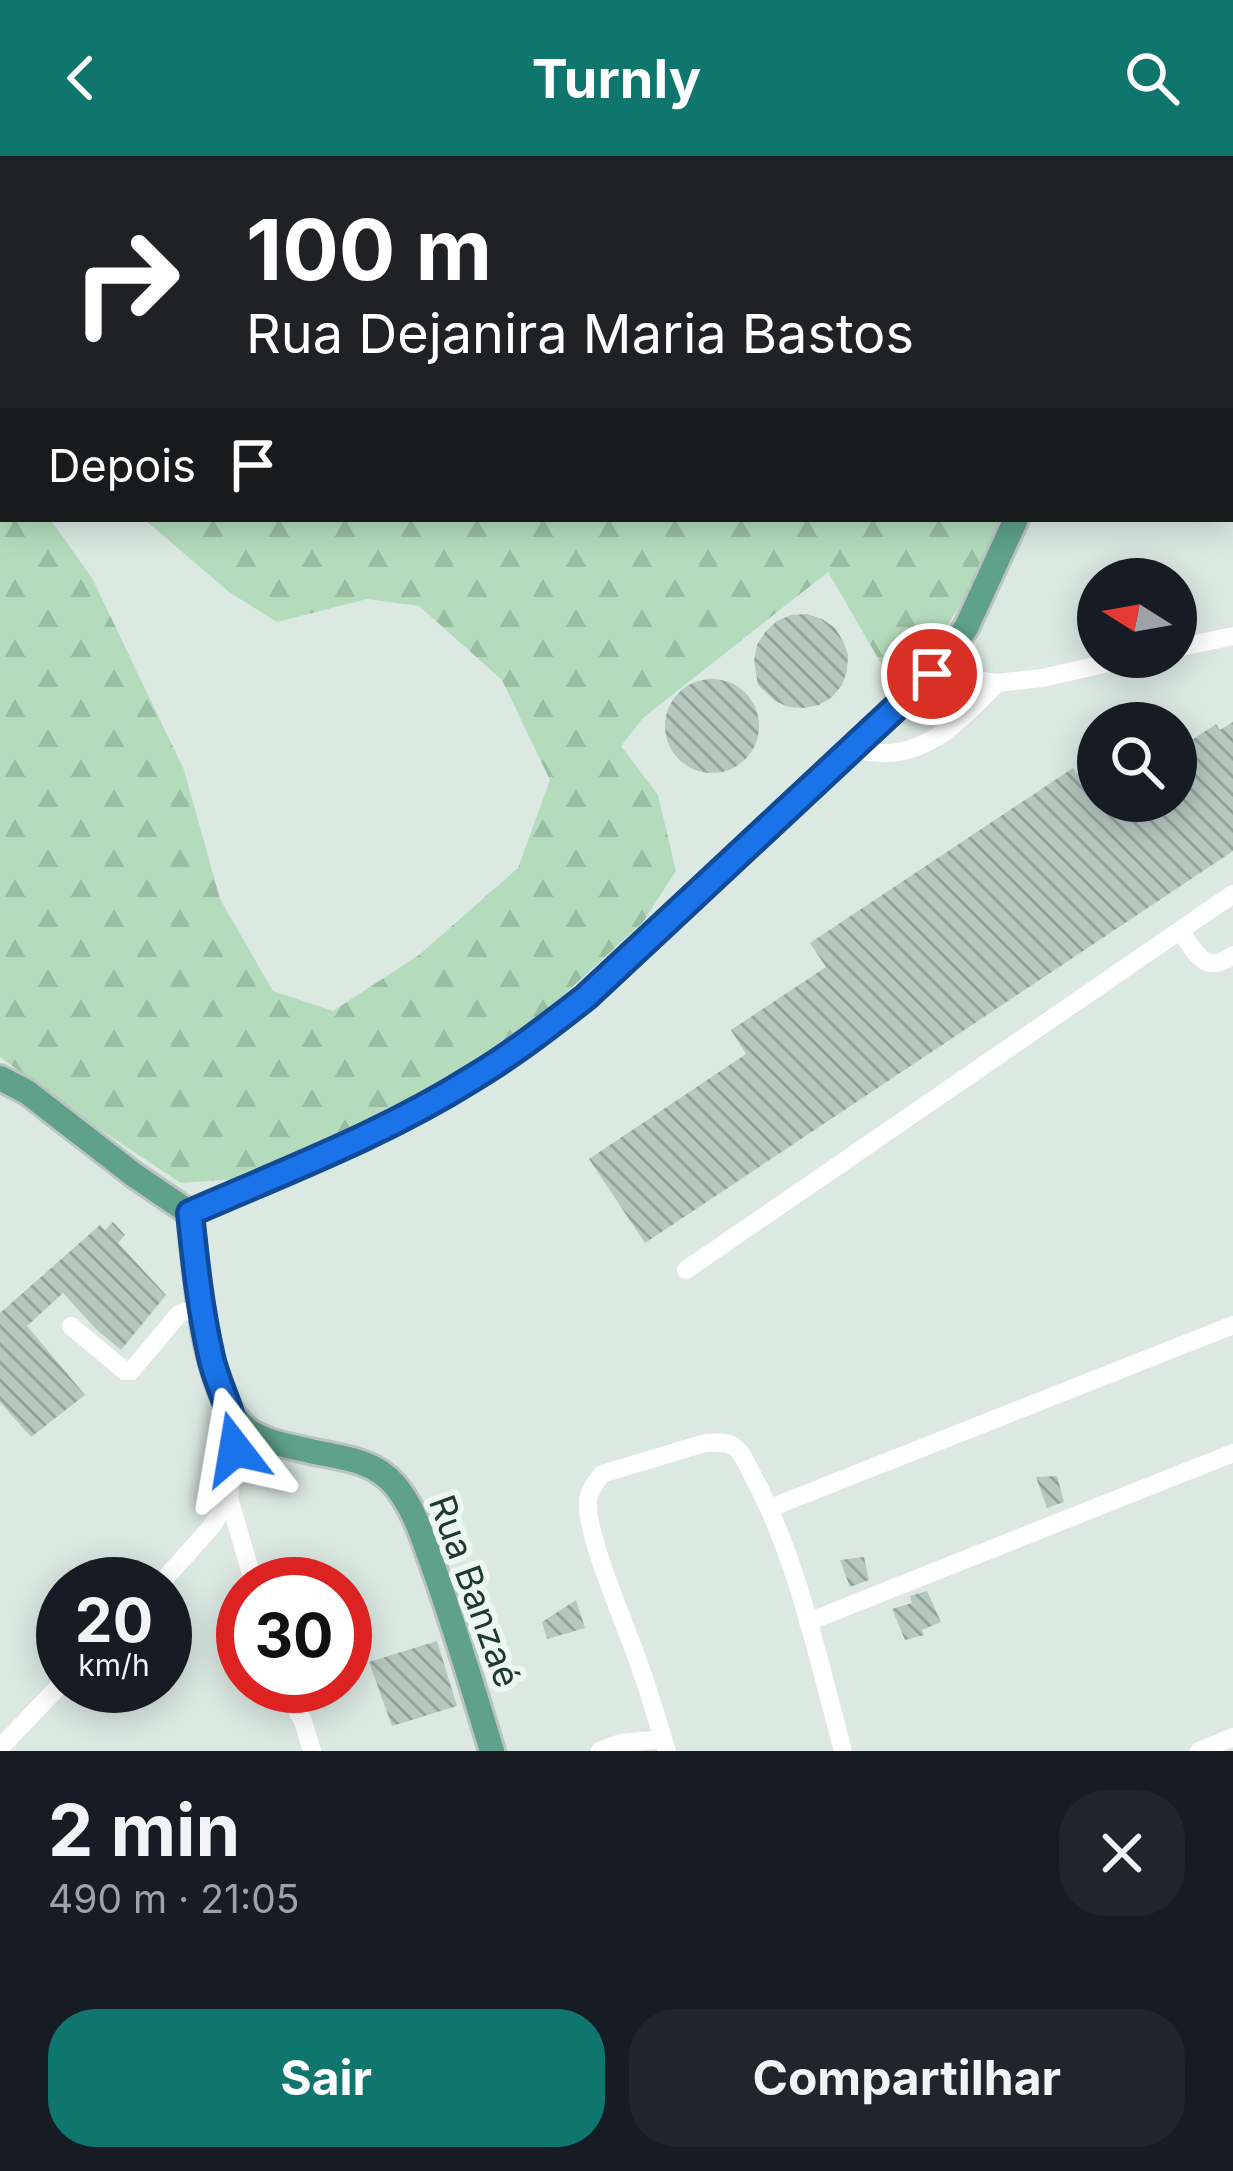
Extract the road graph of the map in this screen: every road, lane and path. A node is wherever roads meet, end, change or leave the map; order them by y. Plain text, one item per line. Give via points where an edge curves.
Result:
1 (1015, 522) edge
2 (1233, 636) edge
3 (1197, 643) edge
4 (1077, 670) edge
5 (932, 674) junction
6 (998, 683) junction
7 (850, 749) junction
8 (1233, 894) edge
9 (1180, 931) junction
10 (1233, 956) edge
11 (0, 1078) edge
12 (190, 1213) junction
13 (686, 1270) dead end
14 (201, 1306) junction
15 (1233, 1325) edge
16 (71, 1326) dead end
17 (232, 1414) junction
18 (1233, 1453) edge
19 (229, 1498) junction
20 (770, 1508) junction
21 (184, 1557) edge
22 (246, 1557) edge
23 (808, 1622) junction
24 (36, 1710) edge
25 (299, 1713) edge
26 (1233, 1737) edge
27 (665, 1745) edge
28 (0, 1748) edge
29 (312, 1751) edge
30 (492, 1751) edge
31 (600, 1751) edge
32 (843, 1751) edge
33 (1199, 1751) edge

1 - 5 main road via 967,628
2 - 3 street
4 - 6 street
5 - 6 street
5 - 7 main road
6 - 7 street via 919,748
7 - 12 main road via 534,1038 387,1126
8 - 9 street
9 - 10 street via 1203,962
9 - 13 street
11 - 12 main road
12 - 14 main road
14 - 16 street via 179,1314 131,1371
14 - 17 main road
15 - 20 street
17 - 19 street
17 - 30 main road, Rua Banzaé via 275,1443 371,1466 405,1497
18 - 23 street
19 - 21 street
19 - 22 street
20 - 23 street
20 - 27 street via 743,1457 722,1443 602,1474 592,1486 595,1538
23 - 32 street
24 - 28 street
25 - 29 street
26 - 33 street
27 - 31 street via 621,1743

